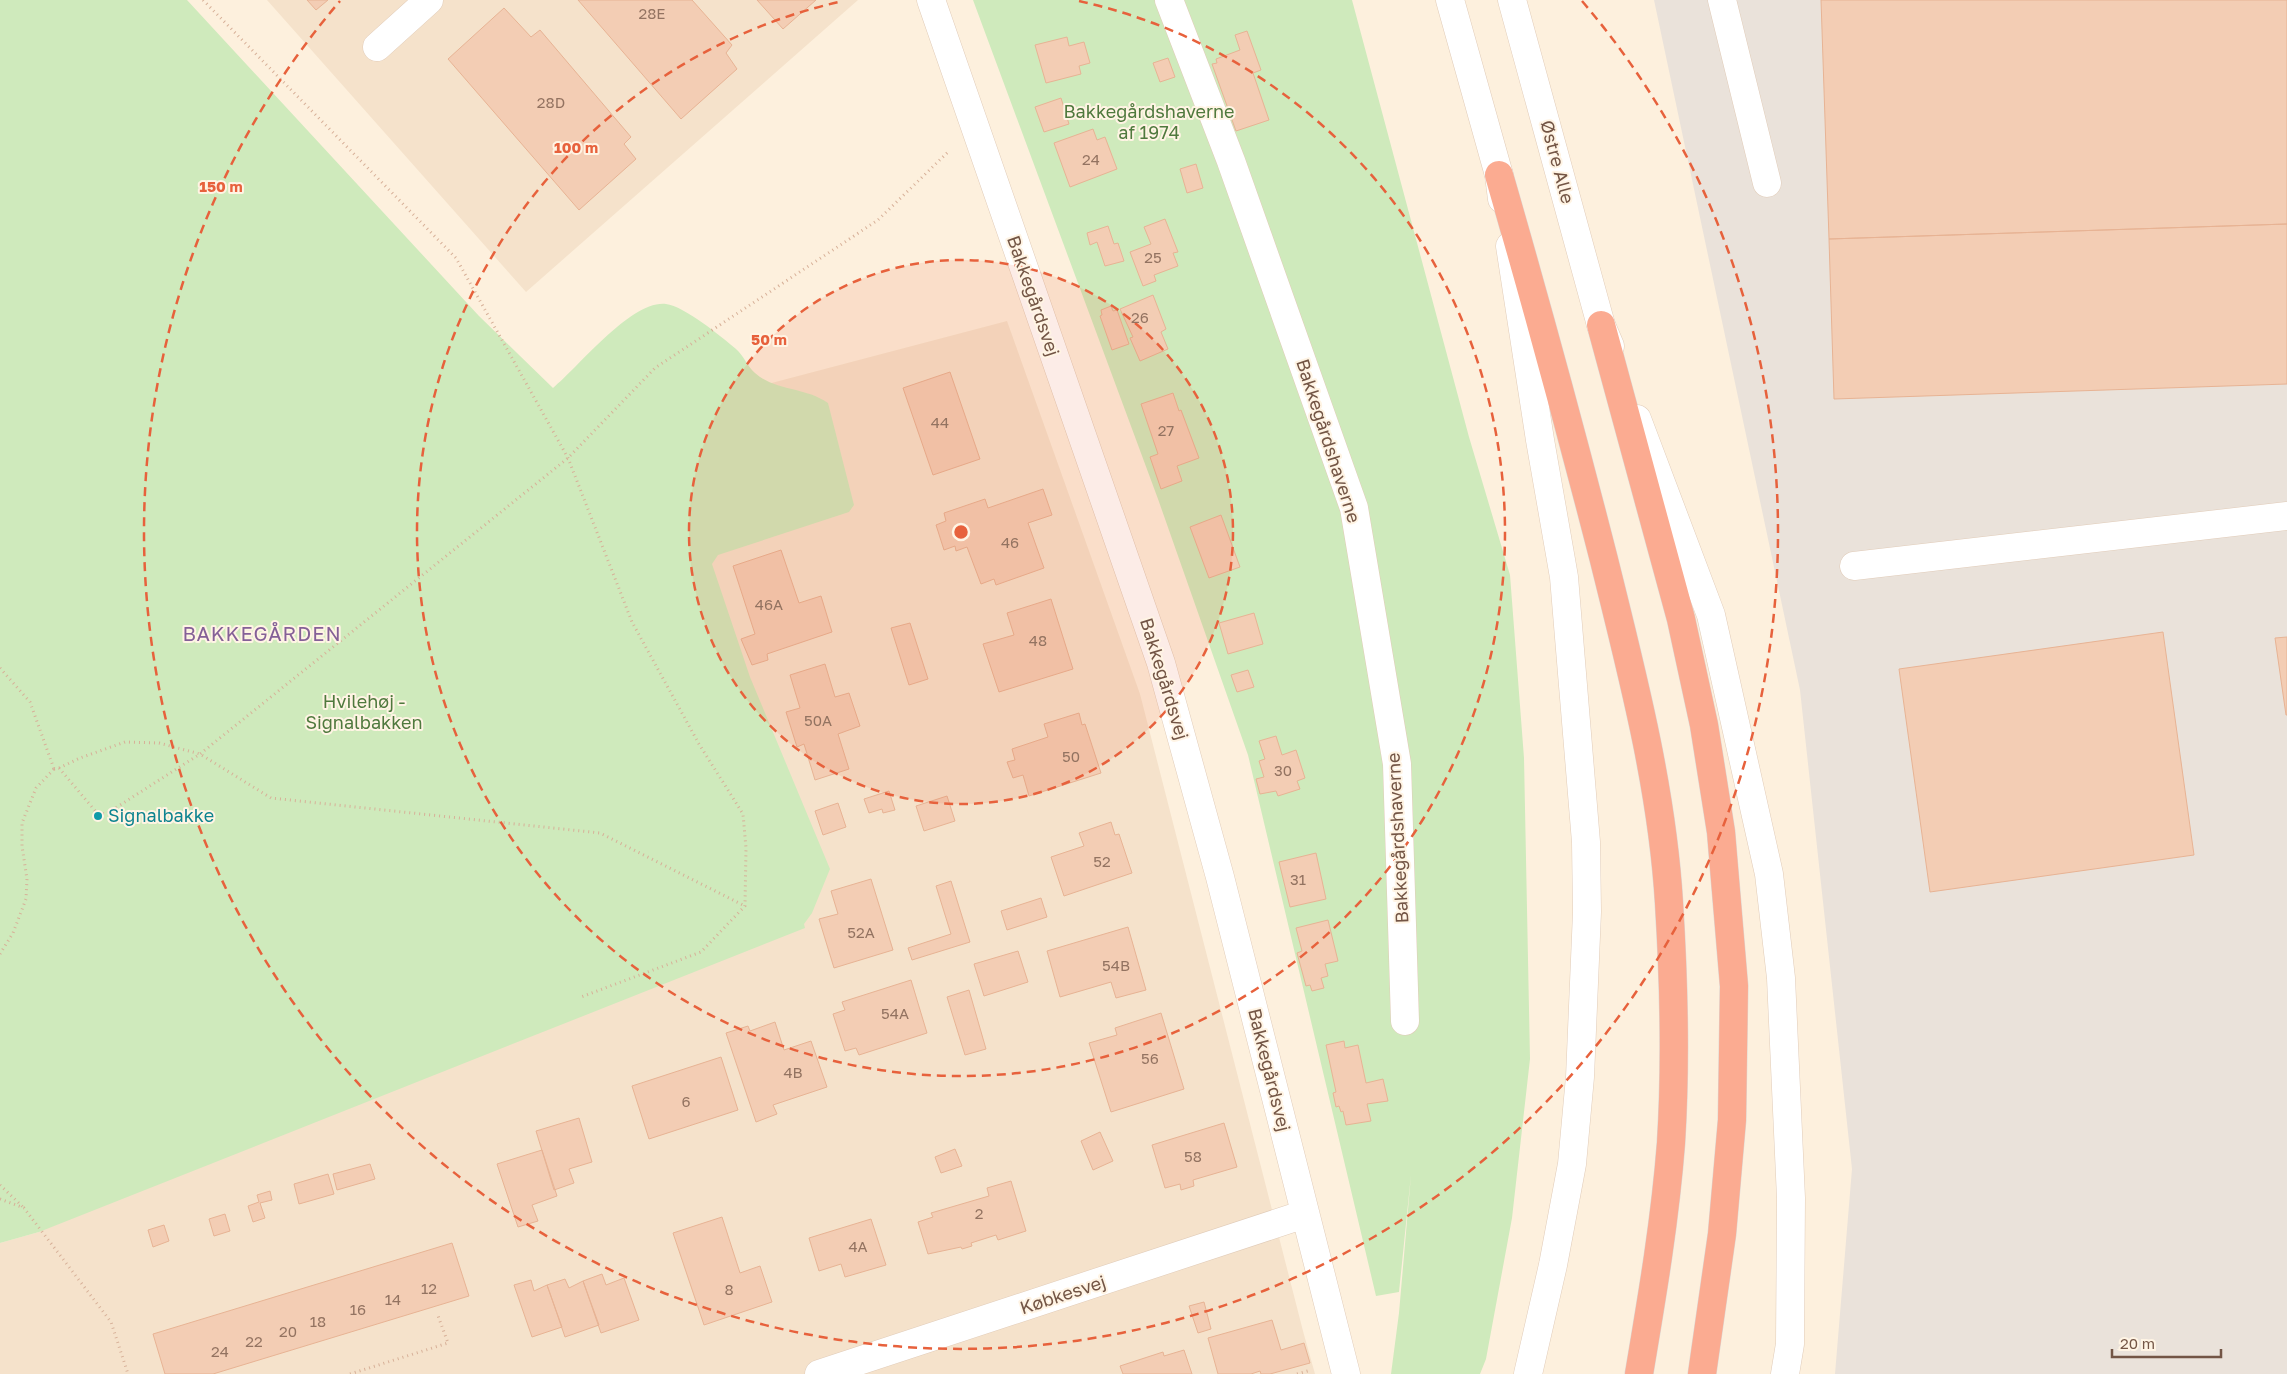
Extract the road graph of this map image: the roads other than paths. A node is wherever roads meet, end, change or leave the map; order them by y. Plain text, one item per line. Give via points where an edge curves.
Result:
1 (429, 0) edge
2 (931, 0) edge
3 (1169, 0) edge
4 (1450, 0) edge
5 (1512, 0) edge
6 (1722, 0) edge
7 (377, 47) dead end
8 (1499, 175) junction
9 (1767, 183) dead end
10 (1602, 325) junction
11 (2287, 516) edge
12 (1854, 566) dead end
13 (1405, 1021) dead end
14 (1305, 1214) junction
15 (820, 1374) edge
16 (1346, 1374) edge
17 (1528, 1374) edge
18 (1639, 1374) edge
19 (1702, 1374) edge
20 (1785, 1374) edge

1 - 7 street
2 - 14 street, Bakkegårdsvej via 1160,663 1220,877
3 - 13 street, Bakkegårdshaverne via 1231,160 1354,508 1397,764
4 - 8 street
5 - 10 street, Østre Alle
6 - 9 street
8 - 17 street via 1564,577 1586,842 1588,912 1581,1068 1572,1164
8 - 18 highway via 1554,364 1635,683 1654,780 1669,901 1674,1021 1671,1142 1658,1262
10 - 19 highway via 1681,619 1704,725 1721,832 1734,986 1732,1120 1722,1234
10 - 20 street, Østre Alle via 1711,615 1769,874 1781,978 1790,1189 1790,1344
11 - 12 street
14 - 15 street, Købkesvej
14 - 16 street, Bakkegårdsvej

